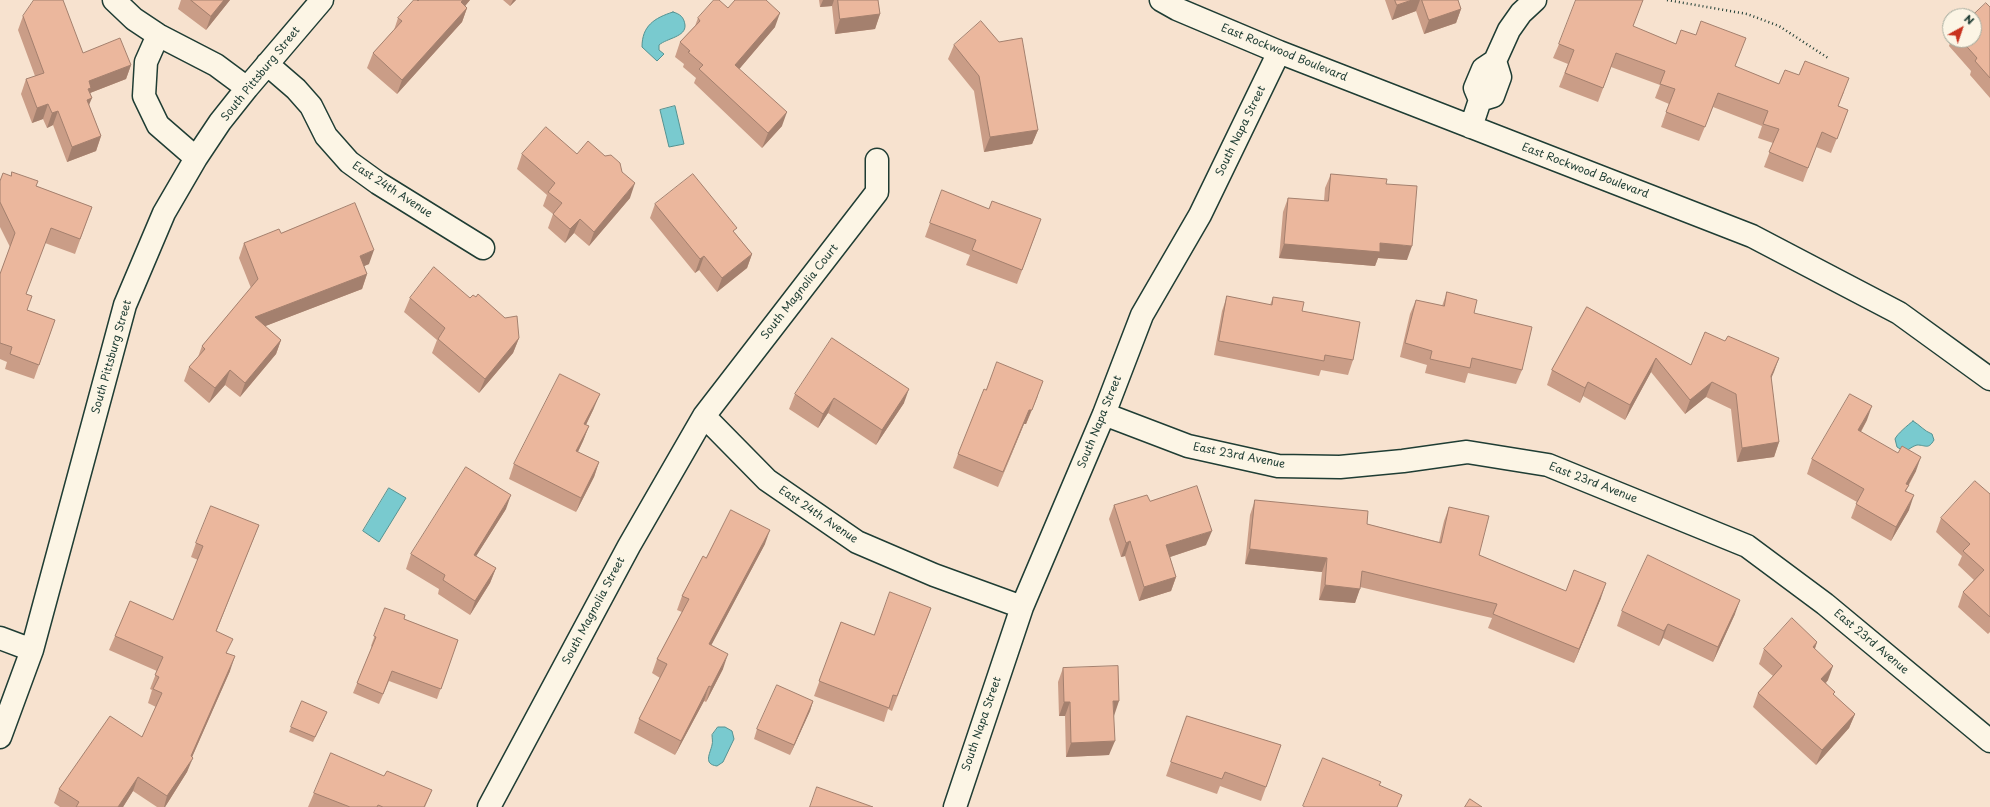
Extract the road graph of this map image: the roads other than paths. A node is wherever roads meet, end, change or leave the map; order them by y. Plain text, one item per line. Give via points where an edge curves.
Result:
1 (114, 0) edge
2 (322, 0) edge
3 (1161, 0) edge
4 (1535, 0) edge
5 (158, 35) junction
6 (1279, 52) junction
7 (267, 64) junction
8 (247, 88) junction
9 (1471, 127) junction
10 (196, 158) junction
11 (877, 160) dead end
12 (483, 248) dead end
13 (1990, 379) edge
14 (1104, 414) junction
15 (704, 416) junction
16 (1022, 607) junction
17 (0, 638) edge
18 (32, 650) junction
19 (0, 736) edge
20 (1990, 741) edge
21 (489, 807) edge
22 (955, 807) edge

1 - 5 street via 134,19
2 - 7 street, South Pittsburg Street
3 - 6 street, East Rockwood Boulevard
4 - 9 street via 1521,13 1509,30 1496,61 1500,77 1493,96 1480,100
5 - 8 street via 216,65
5 - 10 street via 146,62 144,96 158,125
6 - 9 street, East Rockwood Boulevard
6 - 14 street, South Napa Street via 1200,215 1142,315
7 - 8 street, South Pittsburg Street
7 - 12 street, East 24th Avenue via 311,106 326,136 349,162 378,183
8 - 10 street, South Pittsburg Street
9 - 13 street, East Rockwood Boulevard via 1752,236 1899,313
10 - 18 street, South Pittsburg Street via 164,213 125,305
11 - 15 street, South Magnolia Court via 877,192
14 - 16 street, South Napa Street
14 - 20 street, East 23rd Avenue via 1188,446 1278,466 1340,467 1467,452 1548,465 1747,546 1825,604
15 - 16 street, East 24th Avenue via 767,480 857,542 934,575
15 - 21 street, South Magnolia Street via 629,546
16 - 22 street, South Napa Street
17 - 18 street
18 - 19 street, South Pittsburg Street

